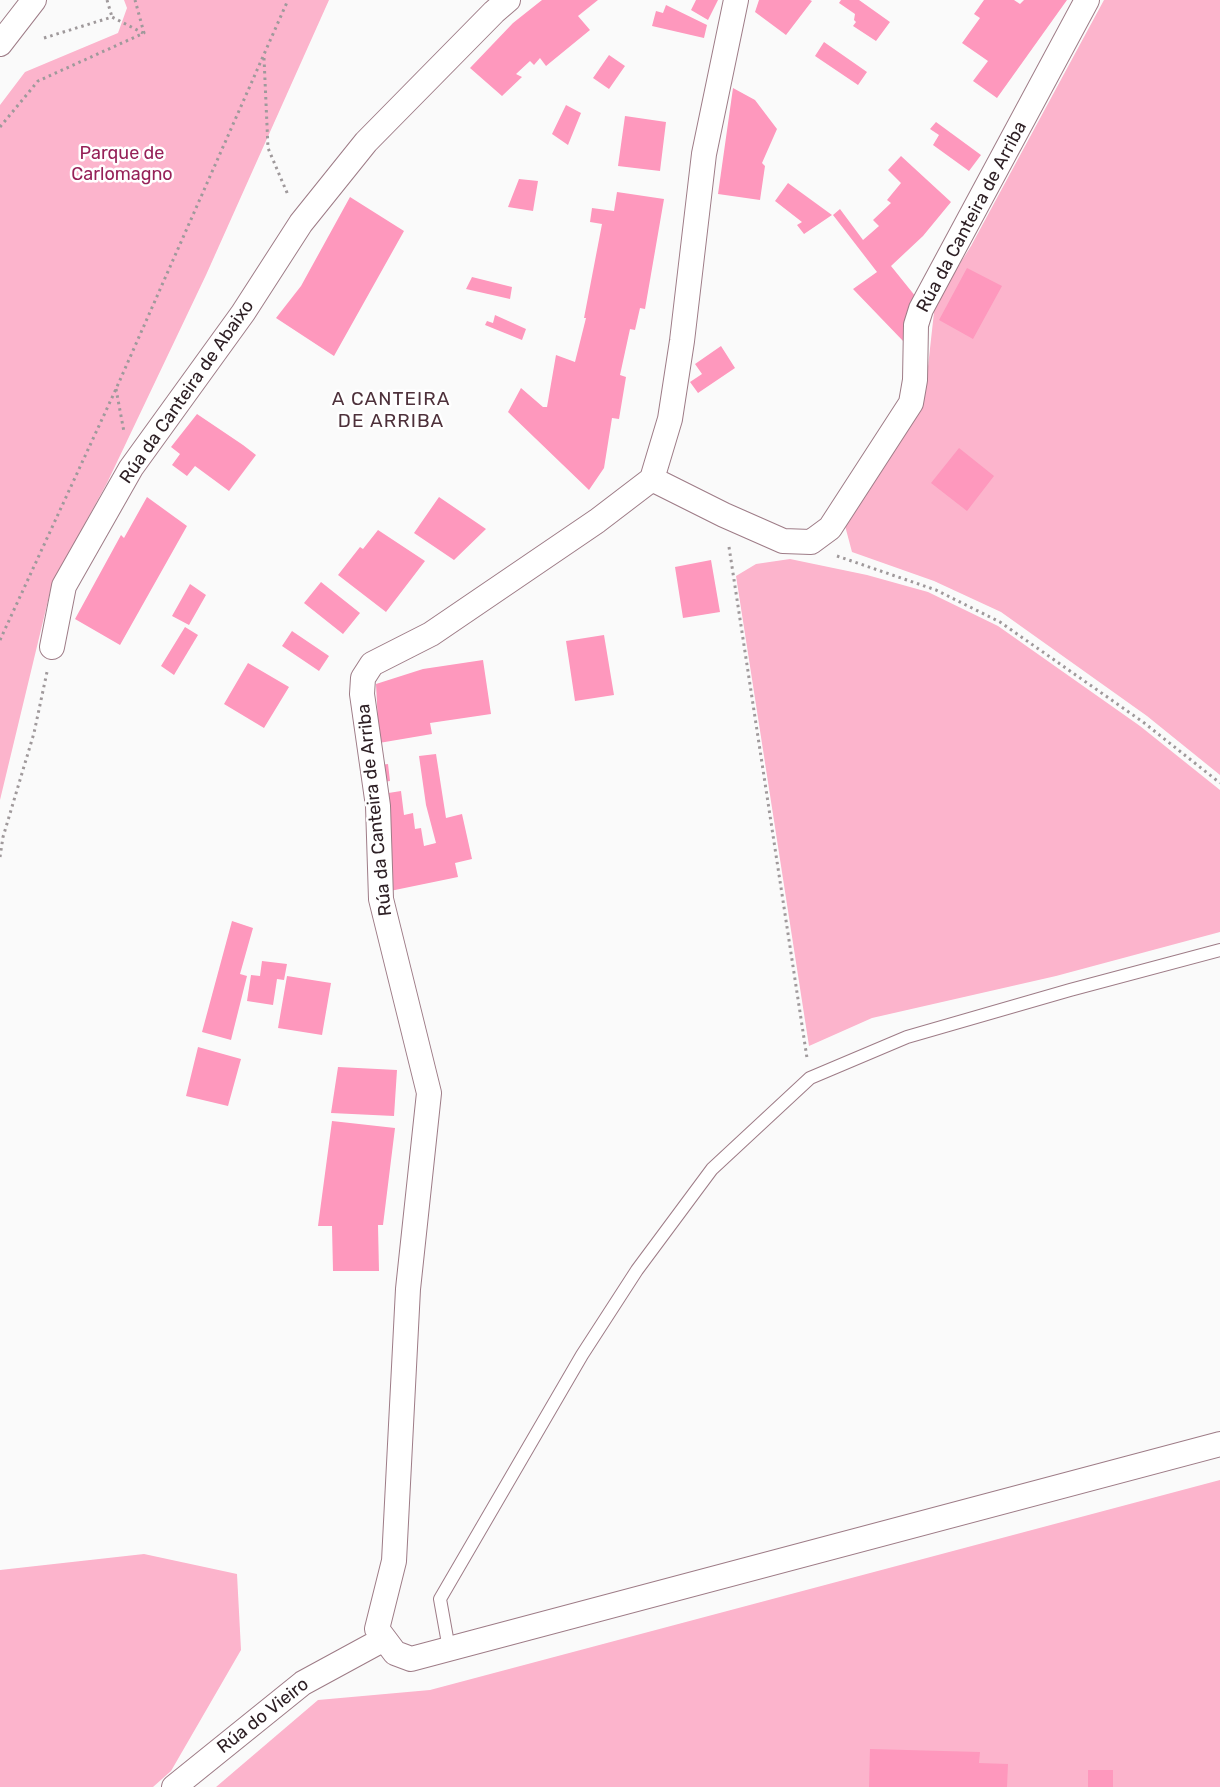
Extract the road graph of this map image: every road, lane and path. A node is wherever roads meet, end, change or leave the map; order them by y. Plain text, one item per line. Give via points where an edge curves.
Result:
1 (34, 0) edge
2 (107, 0) edge
3 (135, 0) edge
4 (288, 0) edge
5 (508, 0) edge
6 (736, 0) edge
7 (1087, 0) edge
8 (112, 17) junction
9 (144, 33) junction
10 (44, 38) dead end
11 (0, 44) edge
12 (264, 57) junction
13 (0, 127) edge
14 (301, 223) junction
15 (116, 389) junction
16 (131, 468) junction
17 (652, 479) junction
18 (724, 515) junction
19 (811, 542) junction
20 (0, 640) edge
21 (52, 647) joint
22 (1220, 783) edge
23 (0, 857) edge
24 (1220, 950) edge
25 (810, 1078) junction
26 (1220, 1444) edge
27 (384, 1640) junction
28 (449, 1649) junction
29 (174, 1787) edge

1 - 11 street
2 - 8 path
3 - 9 path
4 - 12 path
5 - 14 street, Rúa da Canteira de Abaixo via 366,142
6 - 17 street via 704,154 670,418
7 - 19 street, Rúa da Canteira de Arriba via 921,309 916,325 915,380 911,403 830,528
8 - 9 path
8 - 10 path
9 - 13 path via 38,80
12 - 14 path via 268,148
12 - 15 path
14 - 16 street, Rúa da Canteira de Abaixo via 243,313
15 - 16 path
15 - 20 path
16 - 21 street, Rúa da Canteira de Abaixo via 64,586
17 - 18 street
17 - 27 street, Rúa da Canteira de Arriba via 598,520 431,634 372,664 363,678 362,694 378,806 381,899 429,1092 408,1289 394,1560 377,1629
18 - 19 street via 783,541
18 - 25 path
19 - 22 path via 843,559 936,590 1000,622 1143,722
21 - 23 path via 34,734
24 - 25 lane via 907,1037
25 - 28 lane via 712,1169 637,1270 582,1356 440,1599
26 - 28 street
27 - 28 street via 396,1653 411,1659
27 - 29 street, Rúa do Vieiro via 303,1683

